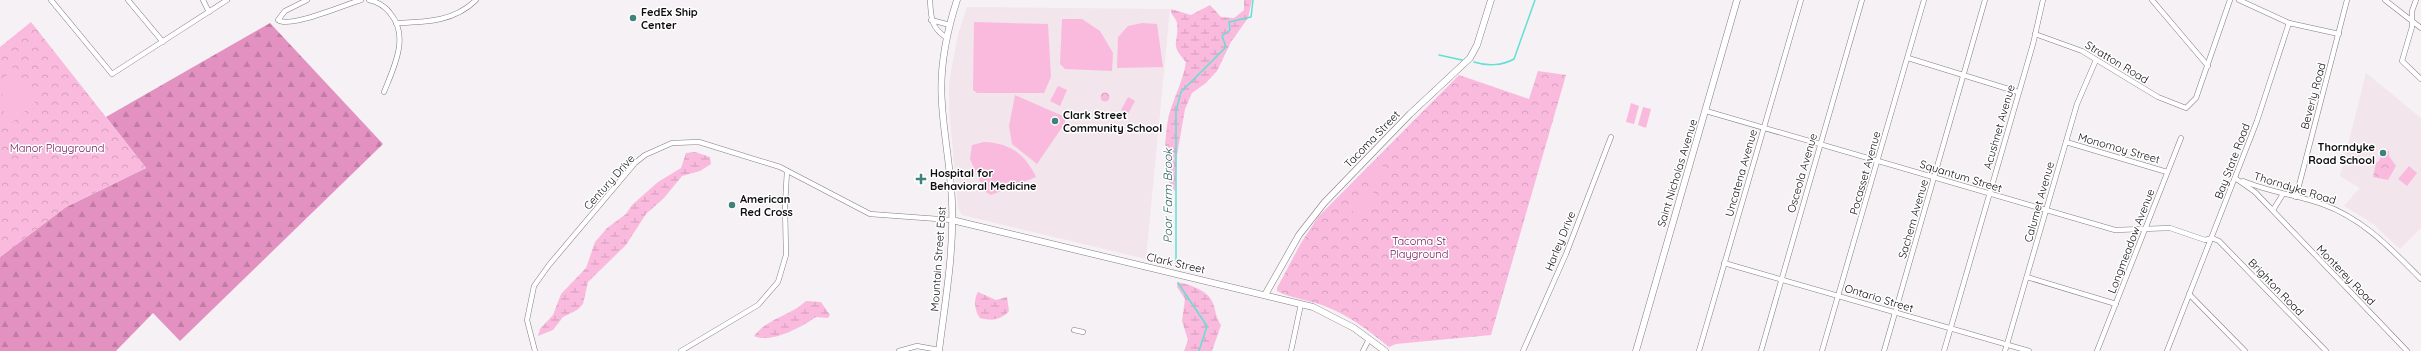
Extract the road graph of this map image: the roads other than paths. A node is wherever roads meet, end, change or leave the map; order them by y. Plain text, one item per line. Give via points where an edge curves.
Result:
1 (51, 0) edge
2 (128, 0) edge
3 (203, 0) edge
4 (227, 0) edge
5 (306, 0) edge
6 (361, 0) edge
7 (369, 0) edge
8 (476, 0) edge
9 (930, 0) edge
10 (957, 0) edge
11 (1737, 0) edge
12 (1801, 0) edge
13 (1862, 0) edge
14 (1924, 0) edge
15 (1985, 0) edge
16 (2043, 0) edge
17 (2152, 0) edge
18 (2230, 0) edge
19 (2239, 0) edge
20 (2347, 0) edge
21 (2385, 0) edge
22 (2416, 0) edge
23 (1489, 1) edge
24 (209, 12) junction
25 (931, 20) junction
26 (2411, 20) junction
27 (396, 23) junction
28 (2289, 23) junction
29 (950, 25) junction
30 (2421, 28) edge
31 (2036, 34) junction
32 (2339, 34) junction
33 (947, 38) junction
34 (163, 42) junction
35 (1908, 58) junction
36 (2096, 60) junction
37 (2208, 66) junction
38 (1963, 75) junction
39 (2421, 79) edge
40 (384, 92) dead end
41 (2018, 92) junction
42 (1706, 111) junction
43 (1764, 127) junction
44 (1611, 137) dead end
45 (2182, 138) dead end
46 (2066, 142) junction
47 (1820, 144) junction
48 (1877, 161) junction
49 (788, 171) junction
50 (2167, 172) junction
51 (1934, 177) junction
52 (2236, 178) junction
53 (1989, 194) junction
54 (2283, 194) junction
55 (2296, 197) junction
56 (2046, 210) junction
57 (2273, 210) junction
58 (952, 220) junction
59 (2146, 228) junction
60 (2212, 238) junction
61 (1724, 263) junction
62 (2026, 277) junction
63 (2421, 279) edge
64 (1781, 280) junction
65 (2189, 294) junction
66 (1266, 295) junction
67 (1839, 295) junction
68 (1301, 304) junction
69 (2116, 304) junction
70 (1895, 312) junction
71 (1950, 329) junction
72 (1074, 330) dead end
73 (1083, 332) dead end
74 (1369, 339) junction
75 (2007, 345) junction
76 (535, 351) edge
77 (682, 351) edge
78 (899, 351) edge
79 (939, 351) edge
80 (1291, 351) edge
81 (1363, 351) edge
82 (1385, 351) edge
83 (1523, 351) edge
84 (1636, 351) edge
85 (1699, 351) edge
86 (1760, 351) edge
87 (1822, 351) edge
88 (1884, 351) edge
89 (1944, 351) edge
90 (2005, 351) edge
91 (2029, 351) edge
92 (2097, 351) edge
93 (2167, 351) edge
94 (2245, 351) edge
95 (2326, 351) edge
96 (2407, 351) edge

1 - 34 street via 110,73 115,74
2 - 34 street
3 - 24 street
4 - 24 street
5 - 6 street via 285,11 278,20 287,22 322,14
7 - 27 street via 382,5
8 - 27 street via 463,11 440,19
9 - 25 street
10 - 29 street, Mountain Street East
11 - 42 street, Saint Nicholas Avenue
12 - 43 street, Uncatena Avenue
13 - 47 street, Osceola Avenue
14 - 35 street, Pocasset Avenue
15 - 38 street, Sachem Avenue
16 - 31 street, Acushnet Avenue
17 - 37 street
18 - 37 street
19 - 28 street
20 - 32 street, Beverly Road
21 - 26 street
22 - 26 street
23 - 66 street, Tacoma Street via 1477,45 1470,58 1410,114 1324,203 1300,235
24 - 34 street
25 - 29 street
25 - 33 street via 934,28
26 - 30 street
26 - 39 street via 2412,27 2402,61
27 - 40 street via 400,43
28 - 32 street
28 - 52 street, Bay State Road
29 - 33 street, Mountain Street East
31 - 36 street, Stratton Road via 2077,49
31 - 41 street, Acushnet Avenue
32 - 55 street, Beverly Road
33 - 58 street, Mountain Street East via 942,70 941,103 949,160
35 - 38 street
35 - 48 street, Pocasset Avenue
36 - 37 street, Stratton Road via 2158,97 2182,108 2188,107 2196,98
36 - 46 street, Calumet Avenue via 2079,97
38 - 41 street
38 - 51 street, Sachem Avenue
41 - 53 street, Acushnet Avenue
42 - 43 street, Squantum Street
42 - 84 street, Saint Nicholas Avenue
43 - 47 street, Squantum Street
43 - 61 street, Uncatena Avenue
44 - 83 street, Harley Drive via 1566,254
45 - 50 street, Longmeadow Avenue
46 - 50 street, Monomoy Street
46 - 56 street, Calumet Avenue
47 - 48 street, Squantum Street
47 - 64 street, Osceola Avenue
48 - 51 street, Squantum Street
48 - 67 street, Pocasset Avenue
49 - 58 street, Century Drive via 870,214
49 - 76 street, Century Drive via 724,148 699,142 672,143 646,155 590,217 534,286 527,320
49 - 77 street via 785,205 786,255 778,282 758,305
50 - 59 street, Longmeadow Avenue
51 - 53 street, Squantum Street
51 - 70 street, Sachem Avenue
52 - 54 street, Thorndyke Road
52 - 57 street, Monterey Road
52 - 60 street, Bay State Road
53 - 56 street, Squantum Street
53 - 71 street, Acushnet Avenue
54 - 55 street, Thorndyke Road
54 - 57 street
55 - 63 street, Thorndyke Road via 2323,204 2356,220 2382,239
56 - 59 street, Squantum Street via 2115,230
56 - 62 street, Calumet Avenue
57 - 96 street, Monterey Road
58 - 66 street, Clark Street
58 - 79 street, Mountain Street East
59 - 60 street, Squantum Street via 2170,228 2205,240
59 - 69 street, Longmeadow Avenue
60 - 65 street, Bay State Road
60 - 95 street, Brighton Road via 2219,241
61 - 64 street, Ontario Street
61 - 85 street, Uncatena Avenue
62 - 69 street
62 - 75 street, Calumet Avenue
64 - 67 street, Ontario Street
64 - 86 street, Osceola Avenue
65 - 93 street, Bay State Road
65 - 94 street
66 - 68 street, Clark Street
67 - 70 street, Ontario Street
67 - 87 street, Pocasset Avenue
68 - 74 street, Clark Street via 1341,320
68 - 80 street
69 - 92 street, Longmeadow Avenue
70 - 71 street, Ontario Street
70 - 88 street, Sachem Avenue
71 - 75 street, Ontario Street
71 - 89 street, Acushnet Avenue
72 - 73 street
74 - 81 street
74 - 82 street, Clark Street
75 - 90 street, Calumet Avenue
75 - 91 street, Ontario Street
78 - 79 street via 917,346

